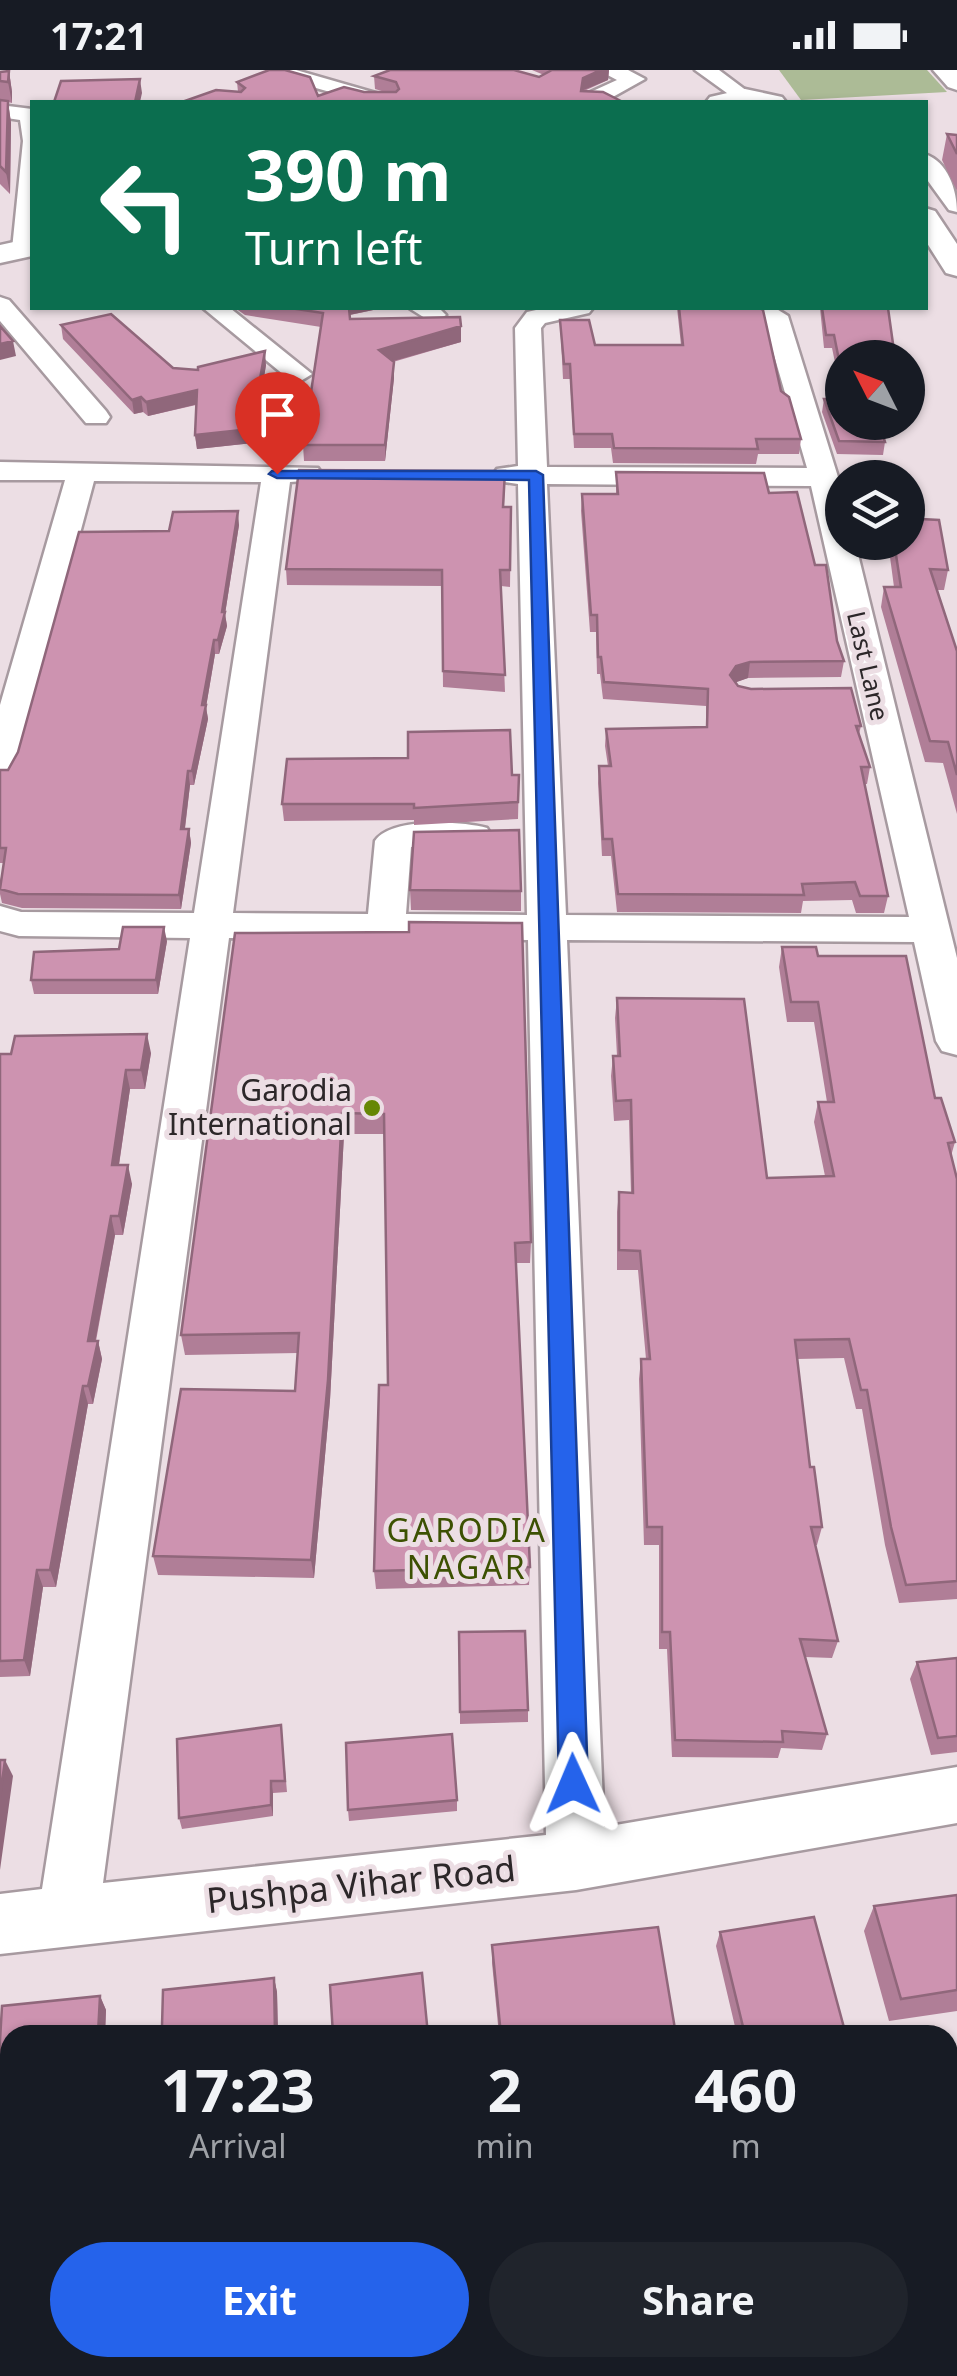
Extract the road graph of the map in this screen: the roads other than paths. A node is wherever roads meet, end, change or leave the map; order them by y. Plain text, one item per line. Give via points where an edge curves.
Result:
1 (284, 70) edge
2 (608, 70) edge
3 (705, 70) edge
4 (945, 70) edge
5 (957, 82) edge
6 (342, 87) edge
7 (380, 100) edge
8 (593, 100) edge
9 (732, 100) edge
10 (0, 110) edge
11 (30, 117) edge
12 (928, 159) edge
13 (957, 160) edge
14 (928, 163) edge
15 (29, 202) edge
16 (957, 204) edge
17 (957, 215) edge
18 (928, 216) edge
19 (928, 221) edge
20 (19, 250) edge
21 (957, 267) edge
22 (0, 305) edge
23 (218, 310) edge
24 (570, 310) edge
25 (758, 310) edge
26 (298, 374) dead end
27 (96, 418) dead end
28 (0, 471) edge
29 (82, 472) junction
30 (277, 474) junction
31 (337, 474) edge
32 (476, 475) edge
33 (536, 475) junction
34 (824, 477) junction
35 (874, 690) junction
36 (839, 691) edge
37 (0, 764) edge
38 (546, 836) junction
39 (0, 918) edge
40 (211, 928) junction
41 (386, 928) junction
42 (549, 929) junction
43 (932, 930) junction
44 (957, 1041) edge
45 (957, 1795) edge
46 (576, 1861) junction
47 (68, 1917) junction
48 (0, 1924) edge

1 - 6 street
2 - 8 street via 634,81
3 - 9 street
4 - 5 street
6 - 7 street
10 - 11 street
12 - 13 street
14 - 16 street
15 - 20 street
17 - 18 street
19 - 21 street
22 - 27 street
23 - 26 street
24 - 33 street via 536,317 528,328
25 - 34 street, Last Lane via 775,316
28 - 29 street
29 - 30 street
29 - 37 street
30 - 31 street
30 - 40 street
32 - 33 street
33 - 34 street
33 - 38 street
34 - 35 street, Last Lane
35 - 36 street
35 - 43 street, Last Lane
38 - 41 street via 397,838
38 - 42 street
39 - 40 street via 19,924
40 - 41 street
40 - 47 street
41 - 42 street
42 - 43 street
42 - 46 street
43 - 44 street, Last Lane
45 - 46 street, Pushpa Vihar Road
46 - 47 street, Pushpa Vihar Road
47 - 48 street, Pushpa Vihar Road

